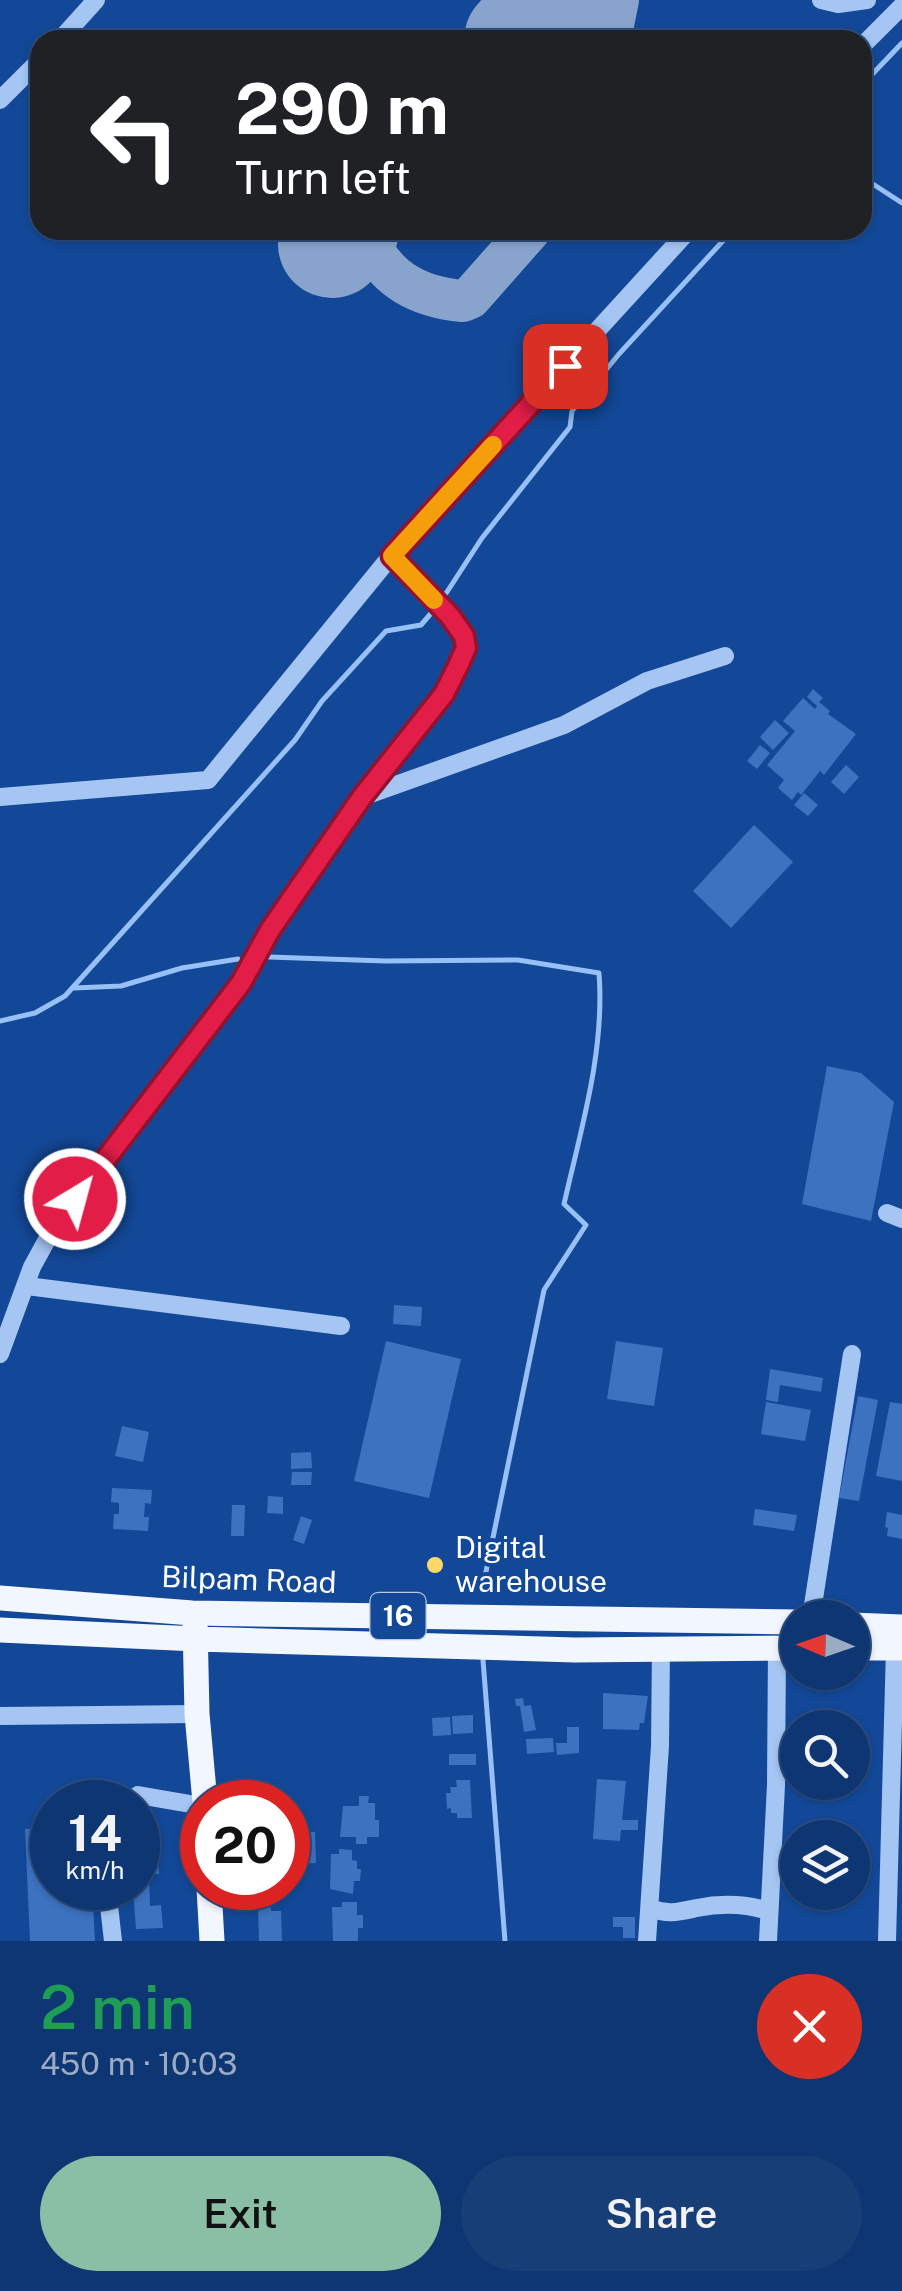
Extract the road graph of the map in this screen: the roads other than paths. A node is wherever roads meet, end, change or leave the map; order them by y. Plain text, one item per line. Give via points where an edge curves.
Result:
1 (96, 0) edge
2 (821, 0) edge
3 (868, 0) edge
4 (902, 6) edge
5 (69, 30) edge
6 (872, 36) edge
7 (30, 70) edge
8 (0, 100) edge
9 (680, 240) edge
10 (392, 556) junction
11 (725, 656) dead end
12 (0, 797) edge
13 (362, 797) junction
14 (27, 1286) junction
15 (341, 1326) dead end
16 (0, 1354) edge
17 (852, 1354) dead end
18 (0, 1598) edge
19 (813, 1600) edge
20 (192, 1613) junction
21 (780, 1622) edge
22 (0, 1630) edge
23 (870, 1630) edge
24 (900, 1641) edge
25 (870, 1645) edge
26 (661, 1648) junction
27 (780, 1648) edge
28 (784, 1690) edge
29 (197, 1714) junction
30 (0, 1716) edge
31 (202, 1780) edge
32 (650, 1908) junction
33 (109, 1910) edge
34 (210, 1910) edge
35 (769, 1912) junction
36 (113, 1941) edge
37 (212, 1941) edge
38 (647, 1941) edge
39 (768, 1941) edge
40 (886, 1941) edge

1 - 5 street
2 - 3 street
4 - 6 street
7 - 8 street
9 - 10 street
10 - 12 street via 208,780
10 - 13 street via 450,616 466,648 444,694
11 - 13 street via 647,680 564,725
13 - 14 street via 241,983 56,1225
14 - 15 street
14 - 16 street
17 - 19 street
18 - 20 main road, Bilpam Road / 16
20 - 21 main road, Bilpam Road / 16
20 - 29 main road
22 - 26 main road, 16
23 - 24 main road
24 - 25 main road
24 - 40 street
26 - 27 main road, 16
26 - 32 street
28 - 35 street
29 - 30 street
29 - 31 main road
32 - 35 street via 672,1914 748,1905
32 - 38 street
33 - 36 street
34 - 37 main road
35 - 39 street

